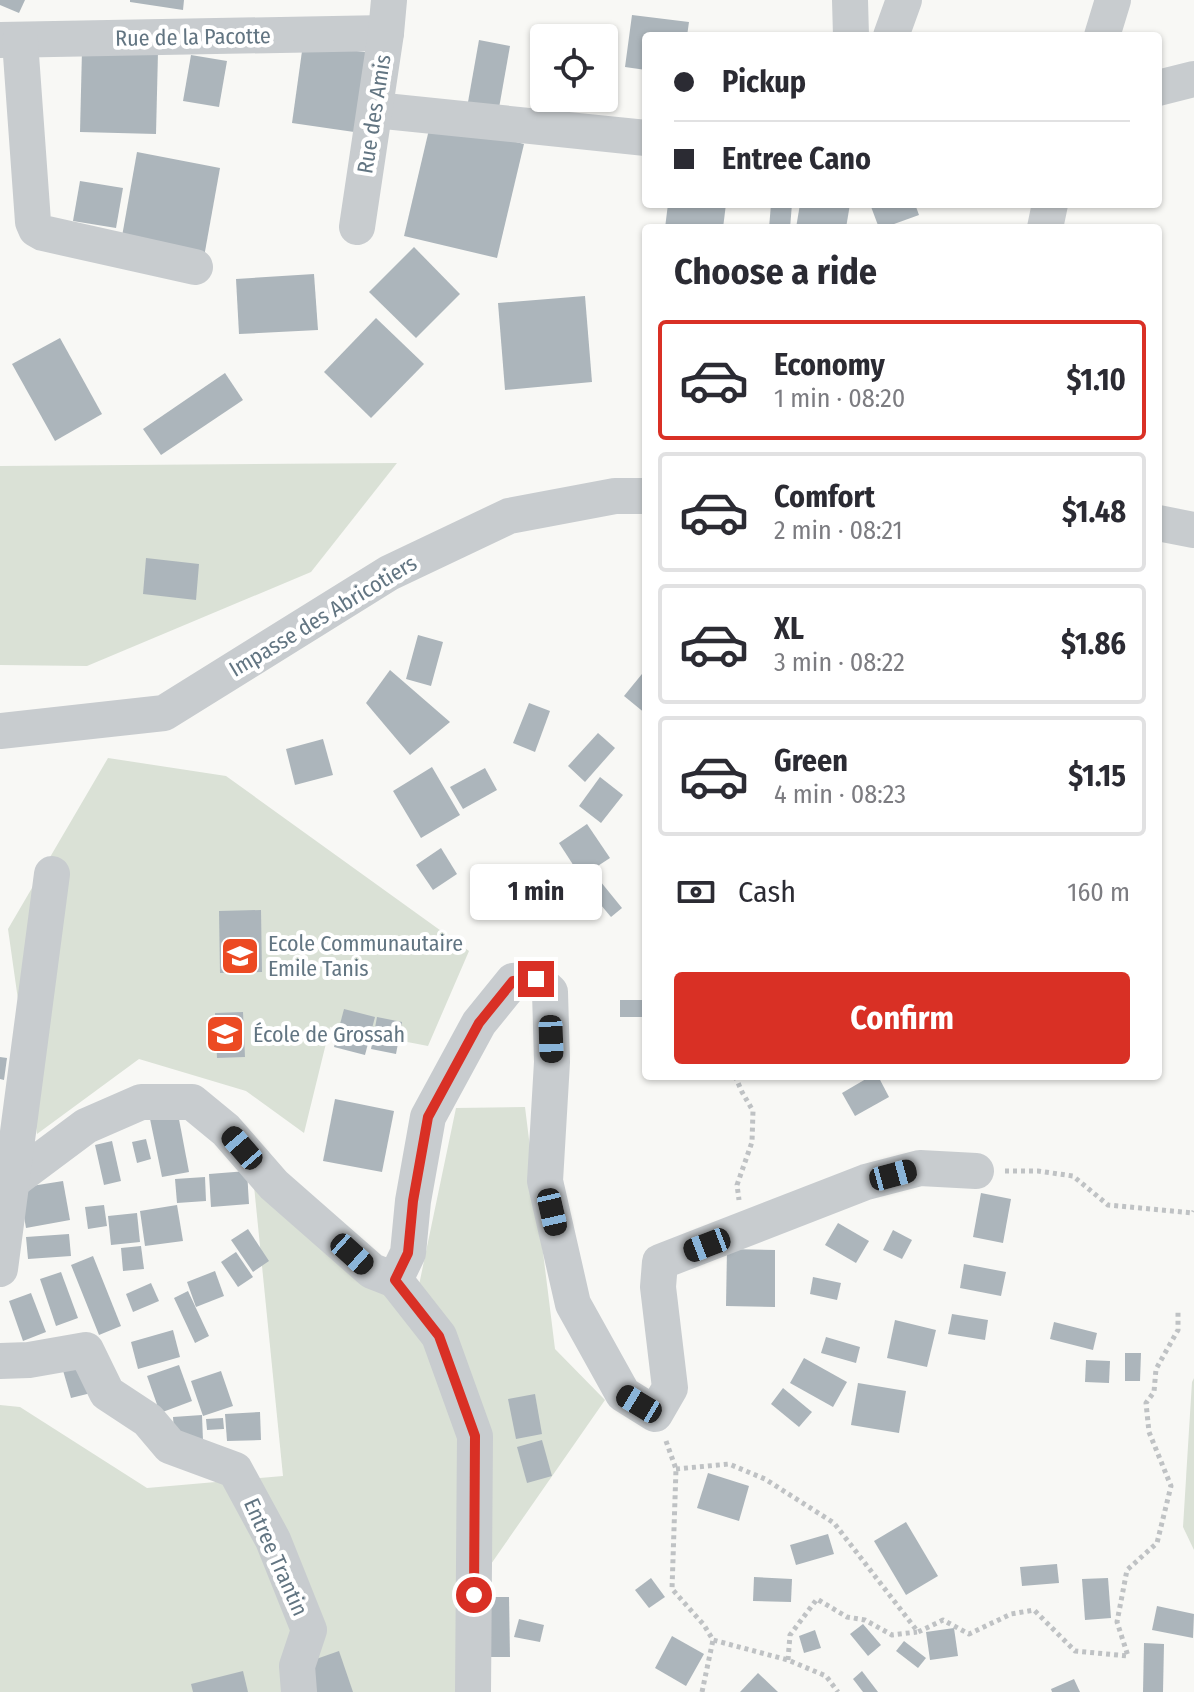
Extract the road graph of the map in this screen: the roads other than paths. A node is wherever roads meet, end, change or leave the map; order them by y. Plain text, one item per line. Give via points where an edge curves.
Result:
1 (850, 0) edge
2 (904, 0) edge
3 (1113, 0) edge
4 (388, 17) edge
5 (851, 32) edge
6 (892, 32) edge
7 (1103, 32) edge
8 (10, 40) edge
9 (1194, 79) edge
10 (1162, 87) edge
11 (375, 110) junction
12 (642, 138) edge
13 (357, 227) dead end
14 (195, 267) dead end
15 (642, 496) edge
16 (1162, 524) edge
17 (1194, 530) edge
18 (0, 731) edge
19 (52, 874) dead end
20 (976, 1171) road end
21 (11, 1182) junction
22 (0, 1269) edge
23 (395, 1280) junction
24 (0, 1361) edge
25 (299, 1692) edge
26 (473, 1692) edge

1 - 5 street
2 - 6 street
3 - 7 street
4 - 8 street, Rue de la Pacotte
4 - 11 street, Rue des Amis
8 - 14 street via 36,229
9 - 10 street
11 - 12 street
11 - 13 street, Rue des Amis
15 - 18 street, Impasse des Abricotiers via 615,496 509,516 389,573 164,713
16 - 17 street
19 - 21 street
20 - 23 street via 920,1168 866,1182 660,1262 670,1388 655,1414 623,1394 573,1304 545,1181 550,992 536,979 513,981 479,1023 428,1117 408,1253
21 - 22 street
21 - 23 street via 86,1126 141,1102 192,1102 226,1130 274,1185 372,1271
23 - 26 street via 439,1336 475,1436
24 - 25 street, Entree Trantin via 86,1350 107,1393 148,1420 170,1446 235,1470 273,1540 309,1630 297,1666

